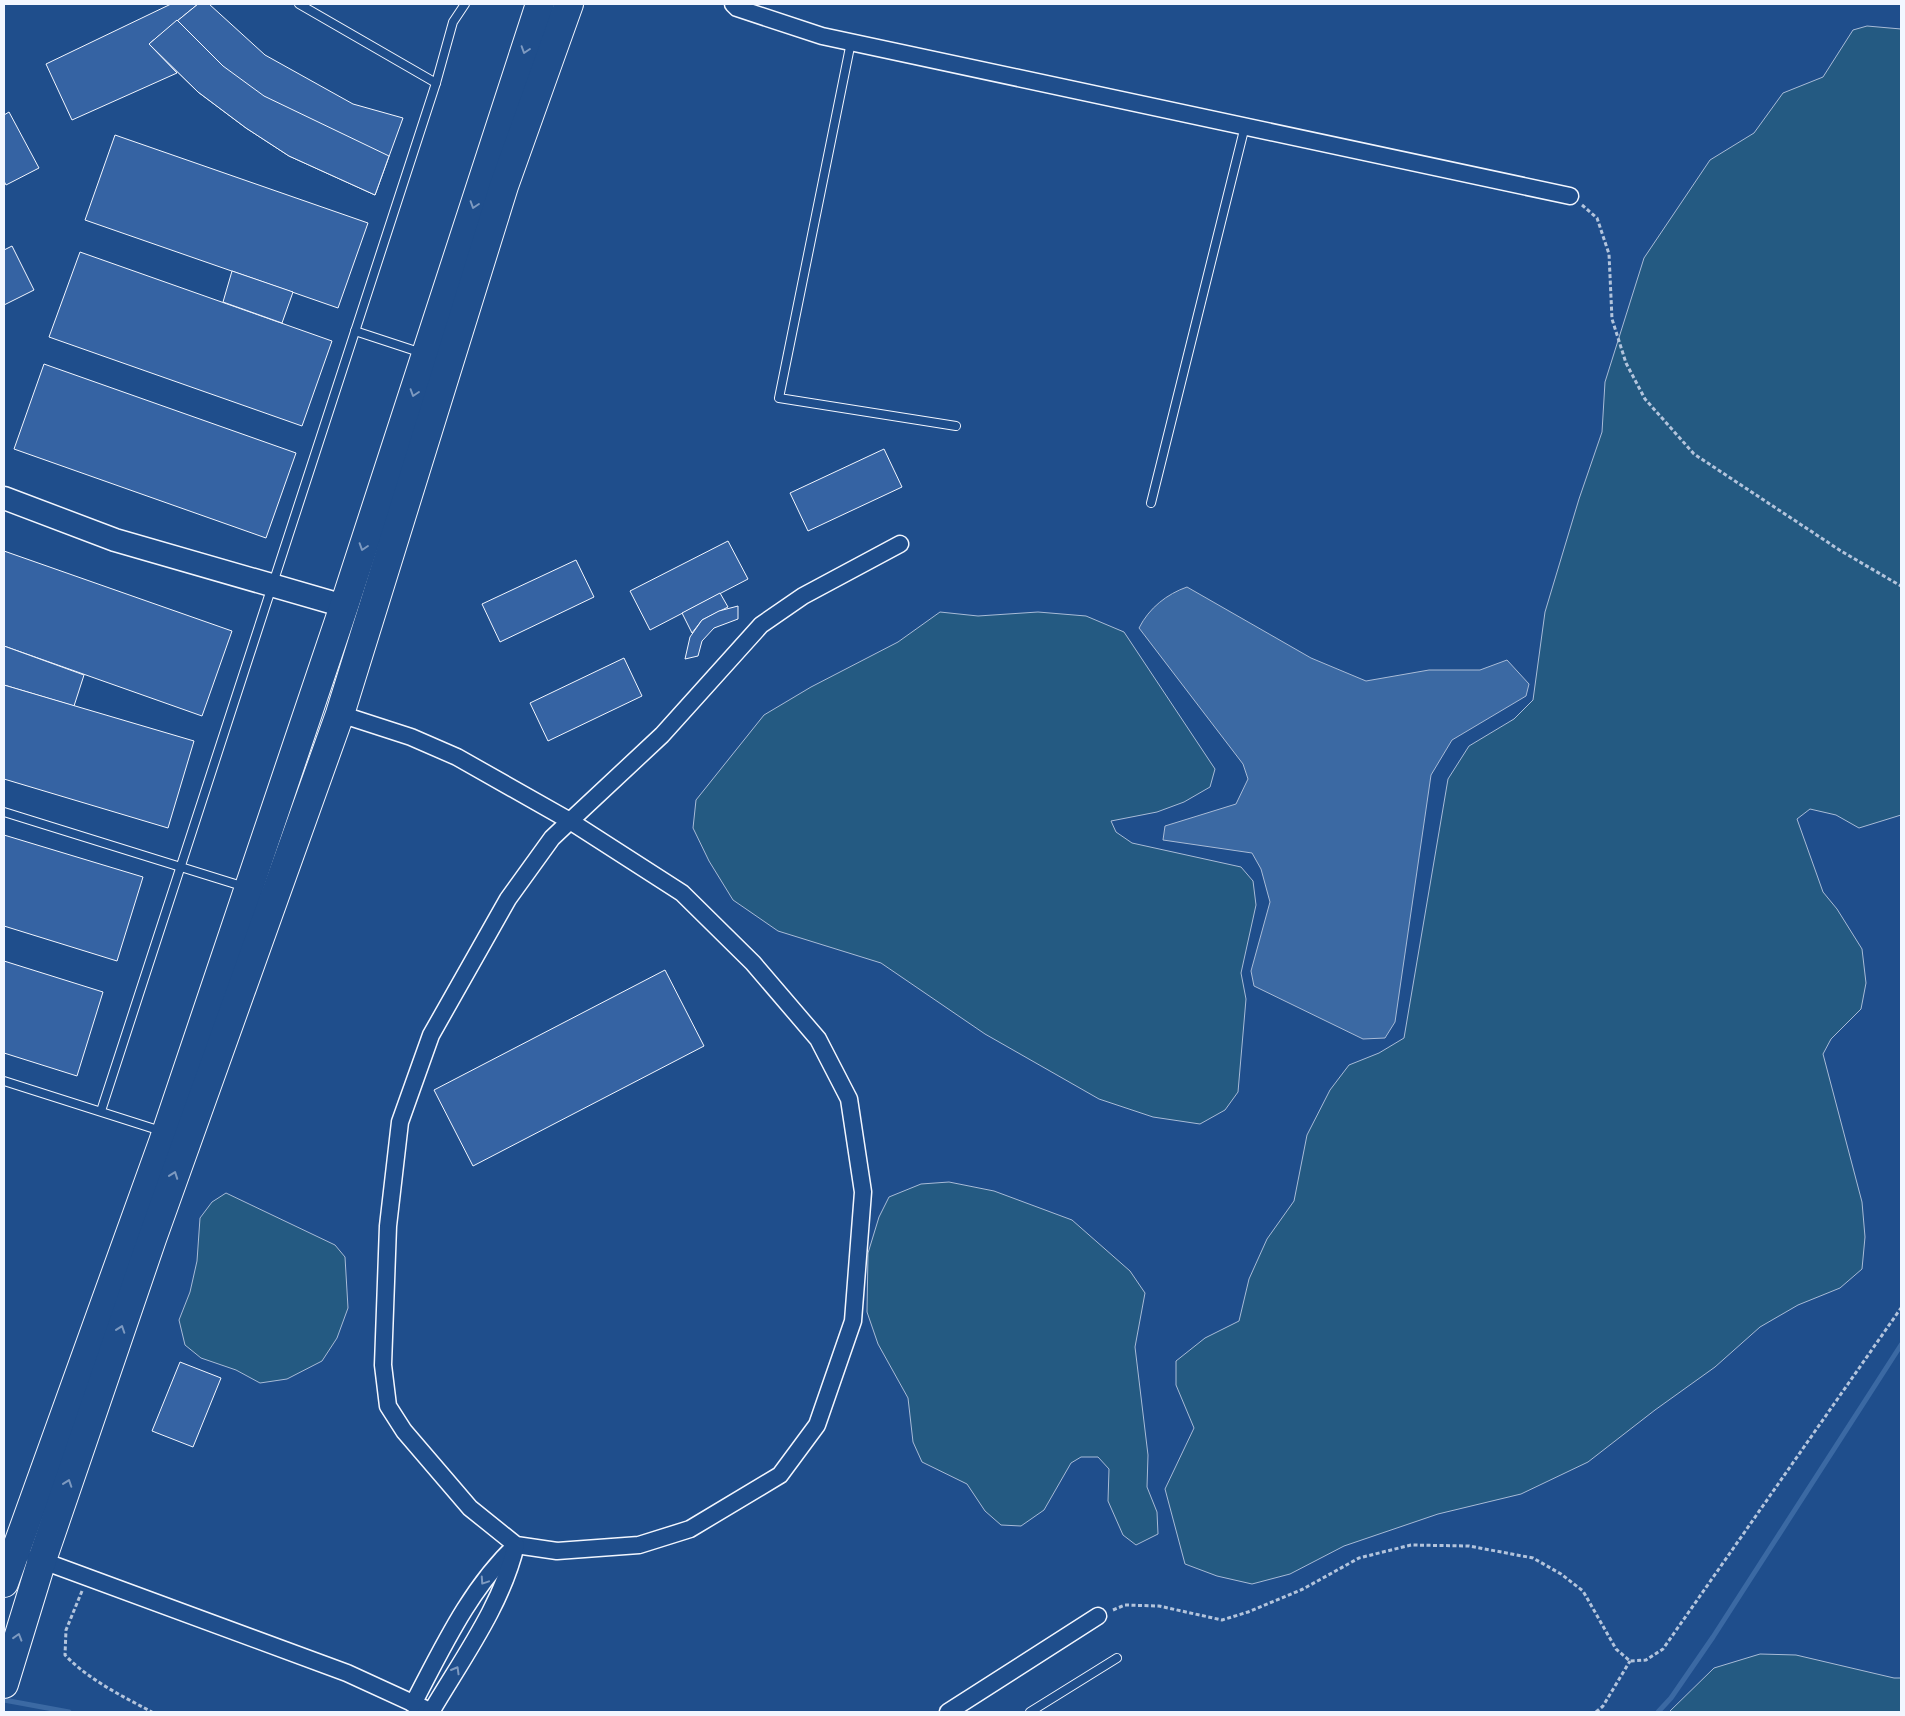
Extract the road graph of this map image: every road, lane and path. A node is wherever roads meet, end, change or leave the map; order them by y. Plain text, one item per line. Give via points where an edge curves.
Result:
1 (299, 4) edge
2 (466, 4) edge
3 (540, 4) edge
4 (569, 4) edge
5 (733, 4) edge
6 (851, 42) junction
7 (436, 83) junction
8 (1245, 126) junction
9 (1570, 196) joint
10 (355, 331) junction
11 (426, 354) junction
12 (956, 426) dead end
13 (4, 498) edge
14 (1150, 503) dead end
15 (900, 544) dead end
16 (1901, 586) edge
17 (272, 587) junction
18 (344, 606) junction
19 (340, 714) junction
20 (4, 812) edge
21 (570, 822) junction
22 (181, 867) junction
23 (249, 888) junction
24 (4, 1081) edge
25 (101, 1111) junction
26 (166, 1132) junction
27 (1901, 1308) edge
28 (516, 1545) junction
29 (14, 1552) junction
30 (42, 1560) junction
31 (88, 1577) junction
32 (4, 1583) edge
33 (1098, 1616) joint
34 (1117, 1658) dead end
35 (1630, 1661) junction
36 (4, 1684) edge
37 (414, 1704) junction
38 (152, 1712) edge
39 (432, 1712) edge
40 (948, 1712) edge
41 (1030, 1712) edge
42 (1596, 1712) edge

1 - 7 lane
2 - 7 lane via 453,22
3 -> 11 highway
4 - 19 highway via 504,186
5 - 6 street via 822,36
6 - 8 street
6 - 12 lane via 779,398
7 - 10 lane
8 - 9 street
8 - 14 lane
9 - 16 path via 1597,218 1609,254 1612,319 1626,363 1645,399 1694,454 1841,551
10 - 11 lane
10 - 17 lane
11 -> 18 highway
13 - 17 street via 115,540
15 - 21 street via 803,596 761,625 662,735
17 - 18 street
17 - 22 lane
18 - 23 highway
19 - 21 street via 411,737 457,757
30 -> 19 highway via 152,1239
20 - 22 lane
21 - 28 street via 552,838 508,899 431,1036 400,1122 388,1226 383,1365 388,1406 404,1431 470,1508
21 - 28 street via 682,893 753,963 818,1039 849,1099 863,1192 852,1321 817,1425 780,1475 690,1529 639,1545 557,1551
22 - 23 lane
22 - 25 lane
23 - 26 highway
24 - 25 lane
25 - 26 lane
26 - 29 highway
27 - 35 path via 1663,1650 1646,1660
28 -> 37 street via 487,1576
39 -> 28 street via 500,1594
29 - 30 street
29 - 32 highway
30 - 31 street
36 -> 30 highway
31 - 37 street via 347,1673
31 - 38 path via 66,1630 65,1655 104,1686
33 - 35 path via 1126,1605 1160,1606 1222,1620 1303,1589 1359,1558 1411,1545 1469,1546 1533,1558 1561,1574 1582,1591 1616,1650
33 - 40 street
34 - 41 lane
35 - 42 path
37 - 39 street

